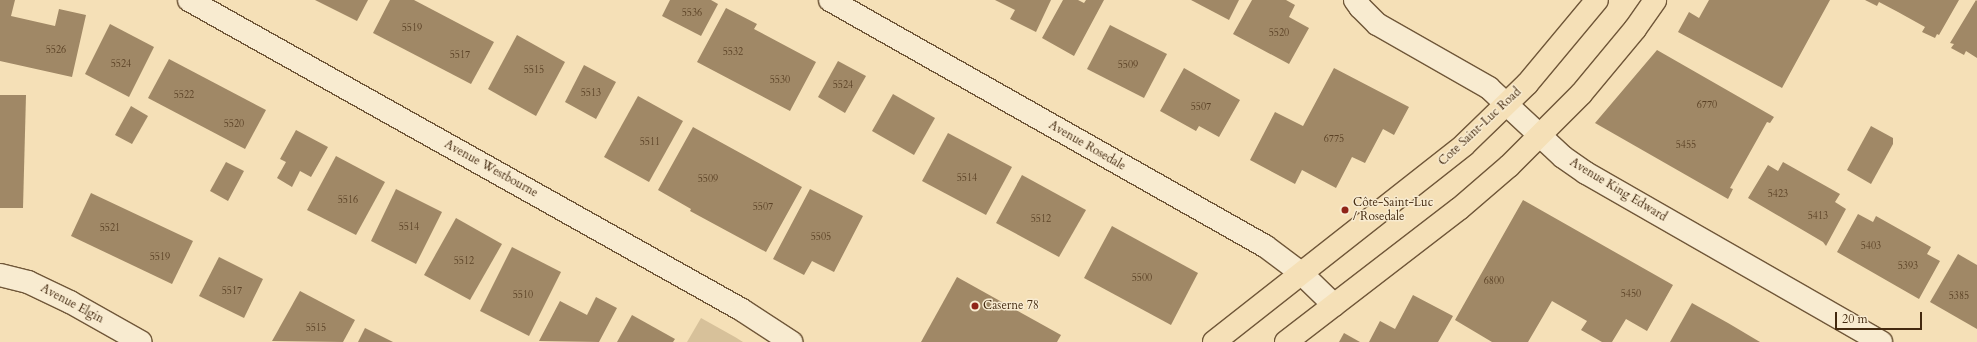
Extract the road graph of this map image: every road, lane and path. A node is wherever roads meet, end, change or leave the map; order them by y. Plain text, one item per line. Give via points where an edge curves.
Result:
1 (189, 0) edge
2 (830, 0) edge
3 (1355, 0) edge
4 (1597, 0) edge
5 (1655, 0) edge
6 (1507, 104) junction
7 (1540, 137) junction
8 (1300, 273) junction
9 (0, 275) edge
10 (1334, 305) junction
11 (141, 342) edge
12 (791, 342) edge
13 (1214, 342) edge
14 (1286, 342) edge
15 (1881, 342) edge

1 - 12 street, Avenue Westbourne via 742,310
2 - 8 street, Avenue Rosedale via 1265,246
3 - 6 street, Avenue King Edward via 1377,24 1474,78
4 - 6 main road, Cote Saint-Luc Road via 1557,50
5 - 7 main road via 1598,75
6 - 7 street, Avenue King Edward
6 - 8 main road, Cote Saint-Luc Road via 1464,145
7 - 10 main road via 1458,209
7 - 15 street, Avenue King Edward via 1563,158 1586,173
8 - 10 street, Avenue Rosedale
8 - 13 main road, Cote Saint-Luc Road
9 - 11 street, Avenue Elgin via 28,282 70,302
10 - 14 main road

